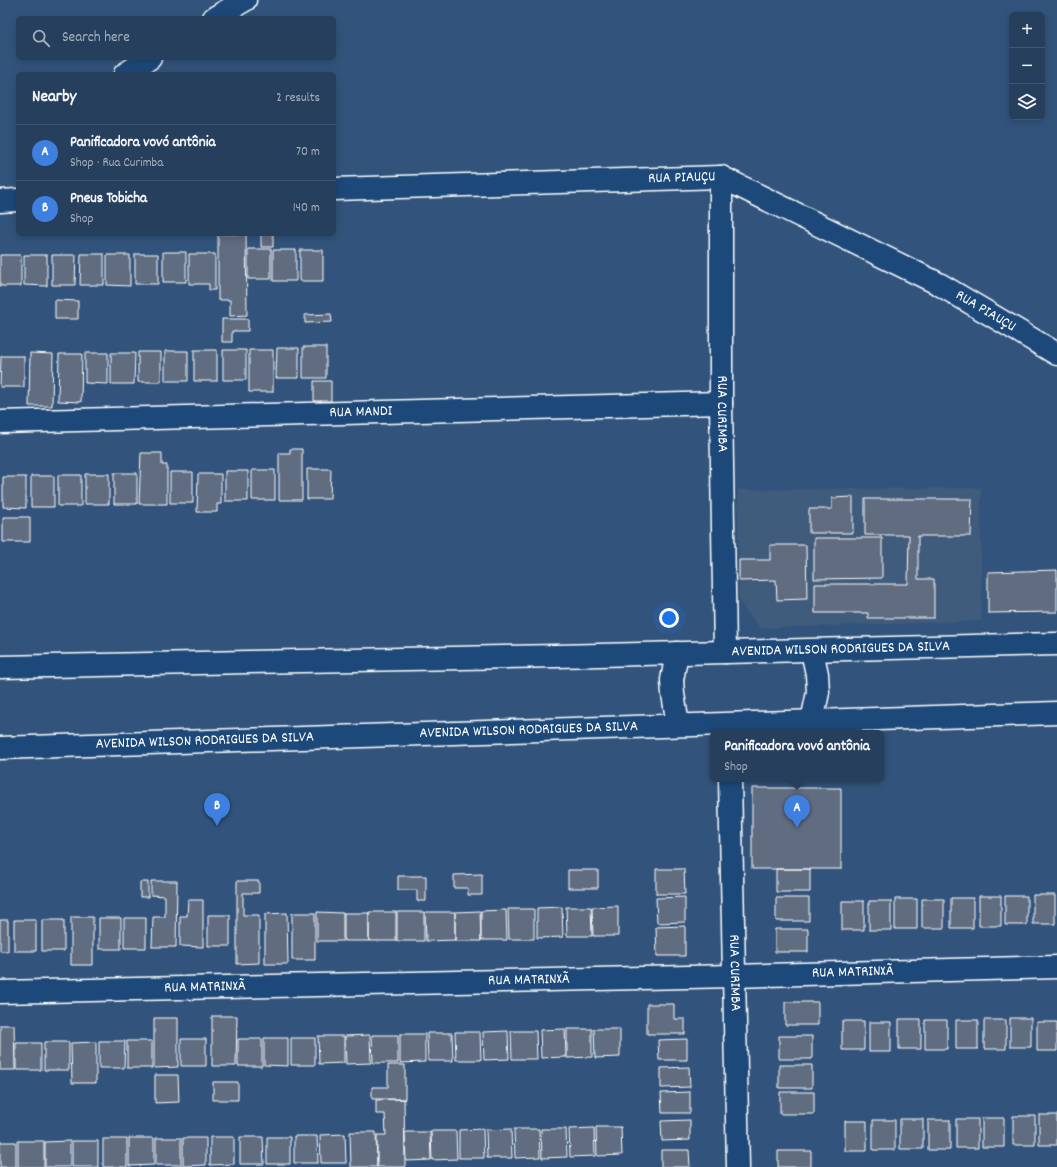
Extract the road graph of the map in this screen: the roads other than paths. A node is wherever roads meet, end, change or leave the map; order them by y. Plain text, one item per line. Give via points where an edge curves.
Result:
1 (245, 0) edge
2 (217, 16) edge
3 (147, 60) edge
4 (128, 72) edge
5 (721, 176) junction
6 (336, 189) edge
7 (16, 200) edge
8 (0, 201) edge
9 (1057, 354) edge
10 (721, 403) junction
11 (0, 422) edge
12 (1057, 644) edge
13 (812, 651) junction
14 (725, 652) junction
15 (677, 653) junction
16 (0, 667) edge
17 (1057, 713) edge
18 (812, 721) junction
19 (678, 725) junction
20 (729, 728) edge
21 (0, 748) edge
22 (730, 782) edge
23 (1057, 967) edge
24 (734, 976) junction
25 (0, 992) edge
26 (738, 1167) edge

1 - 2 street
3 - 4 street
5 - 6 street, RUA PIAUÇU
5 - 9 street, RUA PIAUÇU via 939,284
5 - 10 street, RUA CURIMBA
7 - 8 street
10 - 11 street, RUA MANDI
10 - 14 street, RUA CURIMBA
12 - 13 street, AVENIDA WILSON RODRIGUES DA SILVA
13 - 14 street, AVENIDA WILSON RODRIGUES DA SILVA
13 - 18 street via 818,692
14 - 15 street, AVENIDA WILSON RODRIGUES DA SILVA
15 - 16 street, AVENIDA WILSON RODRIGUES DA SILVA
15 - 19 street via 672,680
17 - 18 street, AVENIDA WILSON RODRIGUES DA SILVA
18 - 20 street, AVENIDA WILSON RODRIGUES DA SILVA
19 - 20 street, AVENIDA WILSON RODRIGUES DA SILVA
19 - 21 street, AVENIDA WILSON RODRIGUES DA SILVA
22 - 24 street, RUA CURIMBA
23 - 24 street, RUA MATRINXÃ
24 - 25 street, RUA MATRINXÃ
24 - 26 street, RUA CURIMBA

